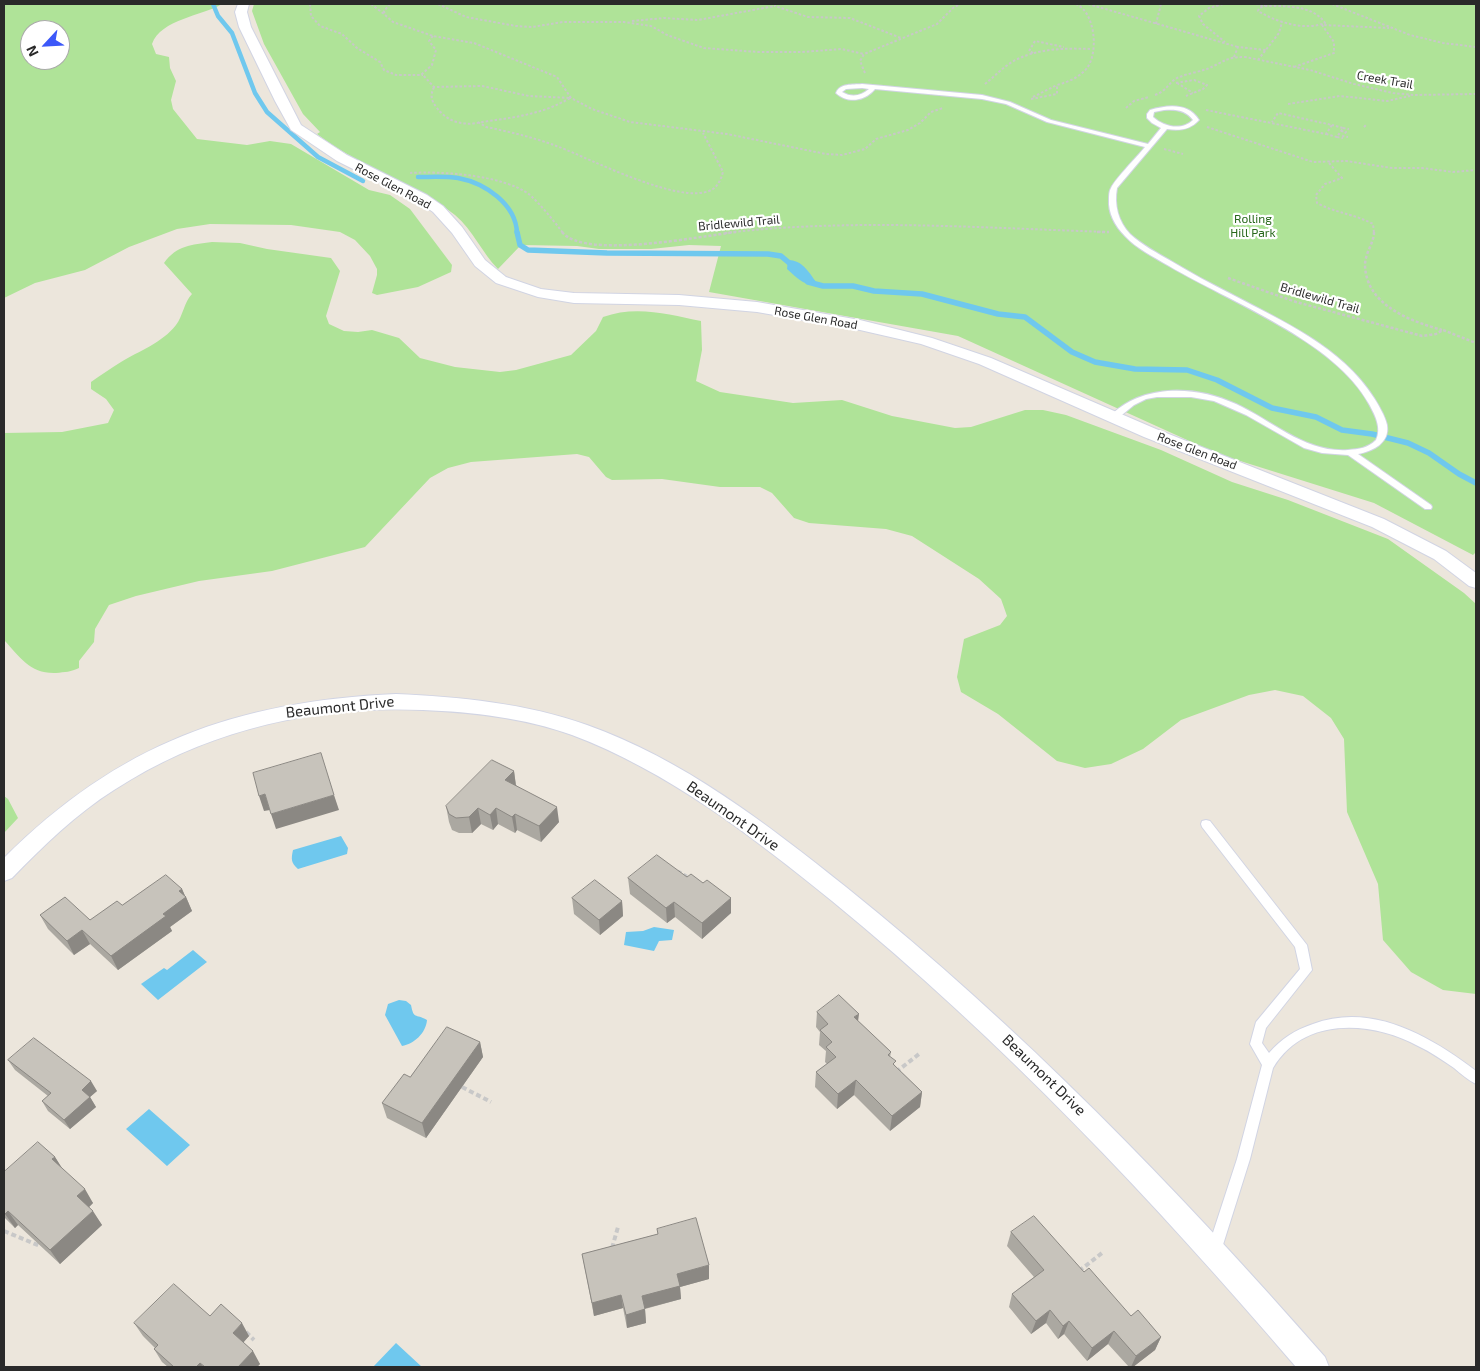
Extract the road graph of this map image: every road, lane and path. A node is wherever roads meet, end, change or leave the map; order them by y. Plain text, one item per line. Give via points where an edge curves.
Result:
1 (243, 4) edge
2 (310, 4) edge
3 (371, 4) edge
4 (390, 4) edge
5 (438, 4) edge
6 (960, 4) edge
7 (1076, 4) edge
8 (1088, 4) edge
9 (1161, 4) edge
10 (1223, 4) edge
11 (1256, 4) edge
12 (1332, 4) edge
13 (775, 5) edge
14 (1265, 5) edge
15 (385, 15) junction
16 (657, 19) junction
17 (624, 22) junction
18 (1282, 22) junction
19 (1156, 24) junction
20 (1322, 25) junction
21 (651, 26) junction
22 (1391, 28) junction
23 (433, 36) junction
24 (901, 38) junction
25 (1228, 44) junction
26 (1238, 47) junction
27 (1476, 47) edge
28 (1067, 48) junction
29 (1092, 48) junction
30 (1267, 50) junction
31 (1032, 53) junction
32 (864, 54) junction
33 (1234, 57) junction
34 (1258, 60) junction
35 (1293, 67) junction
36 (423, 75) junction
37 (1172, 81) junction
38 (1176, 83) junction
39 (1057, 85) junction
40 (874, 87) junction
41 (434, 88) junction
42 (1194, 93) junction
43 (964, 94) junction
44 (1057, 94) dead end
45 (1476, 94) edge
46 (1413, 95) junction
47 (571, 98) junction
48 (1027, 100) dead end
49 (1288, 104) dead end
50 (1174, 106) junction
51 (944, 107) dead end
52 (1126, 108) dead end
53 (478, 122) junction
54 (1272, 122) junction
55 (1194, 123) junction
56 (1332, 125) junction
57 (1165, 126) junction
58 (1342, 129) junction
59 (1349, 129) dead end
60 (703, 133) junction
61 (1326, 134) junction
62 (1337, 137) junction
63 (1348, 137) dead end
64 (1343, 138) dead end
65 (1149, 146) junction
66 (1266, 146) junction
67 (1262, 150) dead end
68 (1329, 163) junction
69 (1476, 170) edge
70 (381, 178) junction
71 (1124, 232) junction
72 (1225, 277) dead end
73 (1443, 330) junction
74 (1476, 344) edge
75 (1114, 417) junction
76 (1351, 453) junction
77 (1428, 507) dead end
78 (1476, 582) edge
79 (1206, 824) dead end
80 (677, 871) edge
81 (4, 872) edge
82 (693, 882) edge
83 (919, 1054) dead end
84 (1269, 1064) junction
85 (892, 1075) edge
86 (1476, 1078) edge
87 (462, 1087) edge
88 (491, 1102) dead end
89 (618, 1227) dead end
90 (4, 1231) edge
91 (40, 1246) edge
92 (1214, 1251) junction
93 (612, 1252) edge
94 (1102, 1253) dead end
95 (1071, 1277) edge
96 (241, 1327) edge
97 (254, 1340) dead end
98 (1315, 1367) edge

1 - 70 street, Rose Glen Road via 241,12 245,27 296,127 323,147
2 - 36 path via 314,21 342,34 380,62 384,70 396,75
3 - 15 path
4 - 15 path via 384,11
5 - 17 path via 466,17 516,26
6 - 24 path via 937,24
7 - 29 path via 1084,8 1089,18
8 - 19 path
9 - 19 path
10 - 25 path via 1198,16
11 - 14 path
12 - 22 path via 1354,10
13 - 16 path via 698,20
13 - 24 path via 808,17 850,18
14 - 18 path via 1258,11
14 - 20 path via 1311,11 1323,18
15 - 23 path via 393,22
16 - 17 path
16 - 21 path
17 - 21 path
18 - 20 path
18 - 30 path via 1279,33
19 - 25 path
20 - 22 path
20 - 35 path via 1334,42 1334,53
21 - 32 path via 704,48 758,52 842,49
22 - 27 path via 1444,44
23 - 36 path via 429,41 436,50 434,63
23 - 47 path via 474,42 527,64 557,78
24 - 32 path
25 - 26 path
26 - 30 path
26 - 33 path
28 - 29 path
28 - 31 path
28 - 31 path via 1035,41 1029,51
29 - 39 path via 1092,60 1082,72 1071,81
30 - 34 path
31 - 43 path
32 - 40 path via 860,62
33 - 34 path, Creek Trail
33 - 37 path
34 - 35 path, Creek Trail
35 - 46 path, Creek Trail via 1373,90
36 - 41 path
37 - 38 path
37 - 52 path via 1165,91 1134,101
38 - 42 path
38 - 42 path via 1194,80 1207,85
39 - 44 path
39 - 48 path
40 - 40 lane via 857,98 839,93 845,87
40 - 43 lane
41 - 47 path via 486,86 529,96
41 - 53 path via 431,100 446,118 458,123
42 - 50 path
43 - 65 lane via 996,99 1049,121
45 - 46 path, Creek Trail
46 - 49 path via 1396,101 1382,102 1352,96
47 - 53 path via 560,106 542,111
47 - 60 path via 630,122
50 - 54 path
50 - 55 lane via 1192,114 1196,120
50 - 57 lane via 1157,109 1150,114 1153,121
51 - 60 path via 931,112 908,130 876,139 865,149 842,155 727,134
53 - 60 path via 559,147 635,178 687,193 709,191 721,180 723,172
54 - 56 path via 1278,114
54 - 61 path
55 - 57 lane via 1179,128
55 - 66 path
56 - 58 path
56 - 61 path
57 - 65 lane
58 - 59 path
58 - 62 path
58 - 63 path via 1346,132 1343,136
61 - 62 path
62 - 64 path
65 - 71 lane via 1114,188 1114,215
66 - 67 path
66 - 68 path via 1313,162
68 - 69 path via 1346,161 1453,172
68 - 73 path via 1342,178 1325,184 1316,196 1317,203 1373,224 1376,233 1364,263 1375,293 1385,306 1413,322
70 - 71 path, Bridlewild Trail via 421,171 491,180 526,193 567,238 610,246 743,229 848,225
70 - 75 street, Rose Glen Road via 438,209 489,271 516,286 574,298 679,300 757,307 895,333 985,361
71 - 76 lane via 1181,271 1281,324 1332,357 1350,373 1370,397 1382,422 1383,432 1377,444
72 - 73 path, Bridlewild Trail via 1296,302 1422,336
73 - 74 path
75 - 76 lane via 1125,406 1146,397 1191,394 1233,405 1309,447
75 - 78 street, Rose Glen Road via 1378,523 1440,555
76 - 77 lane
79 - 84 lane via 1301,945 1306,970 1260,1026 1256,1044
80 - 82 path
81 - 92 street, Beaumont Drive via 75,807 134,767 199,737 285,712 358,702 411,700 453,703 531,716 578,730 644,758 690,785 785,852 867,916 1033,1062
83 - 85 path
84 - 86 lane via 1287,1041 1305,1032 1326,1025 1364,1022 1414,1037 1451,1057
84 - 92 lane via 1238,1182
87 - 88 path
89 - 93 path
90 - 91 path
92 - 98 street, Beaumont Drive
94 - 95 path
96 - 97 path

